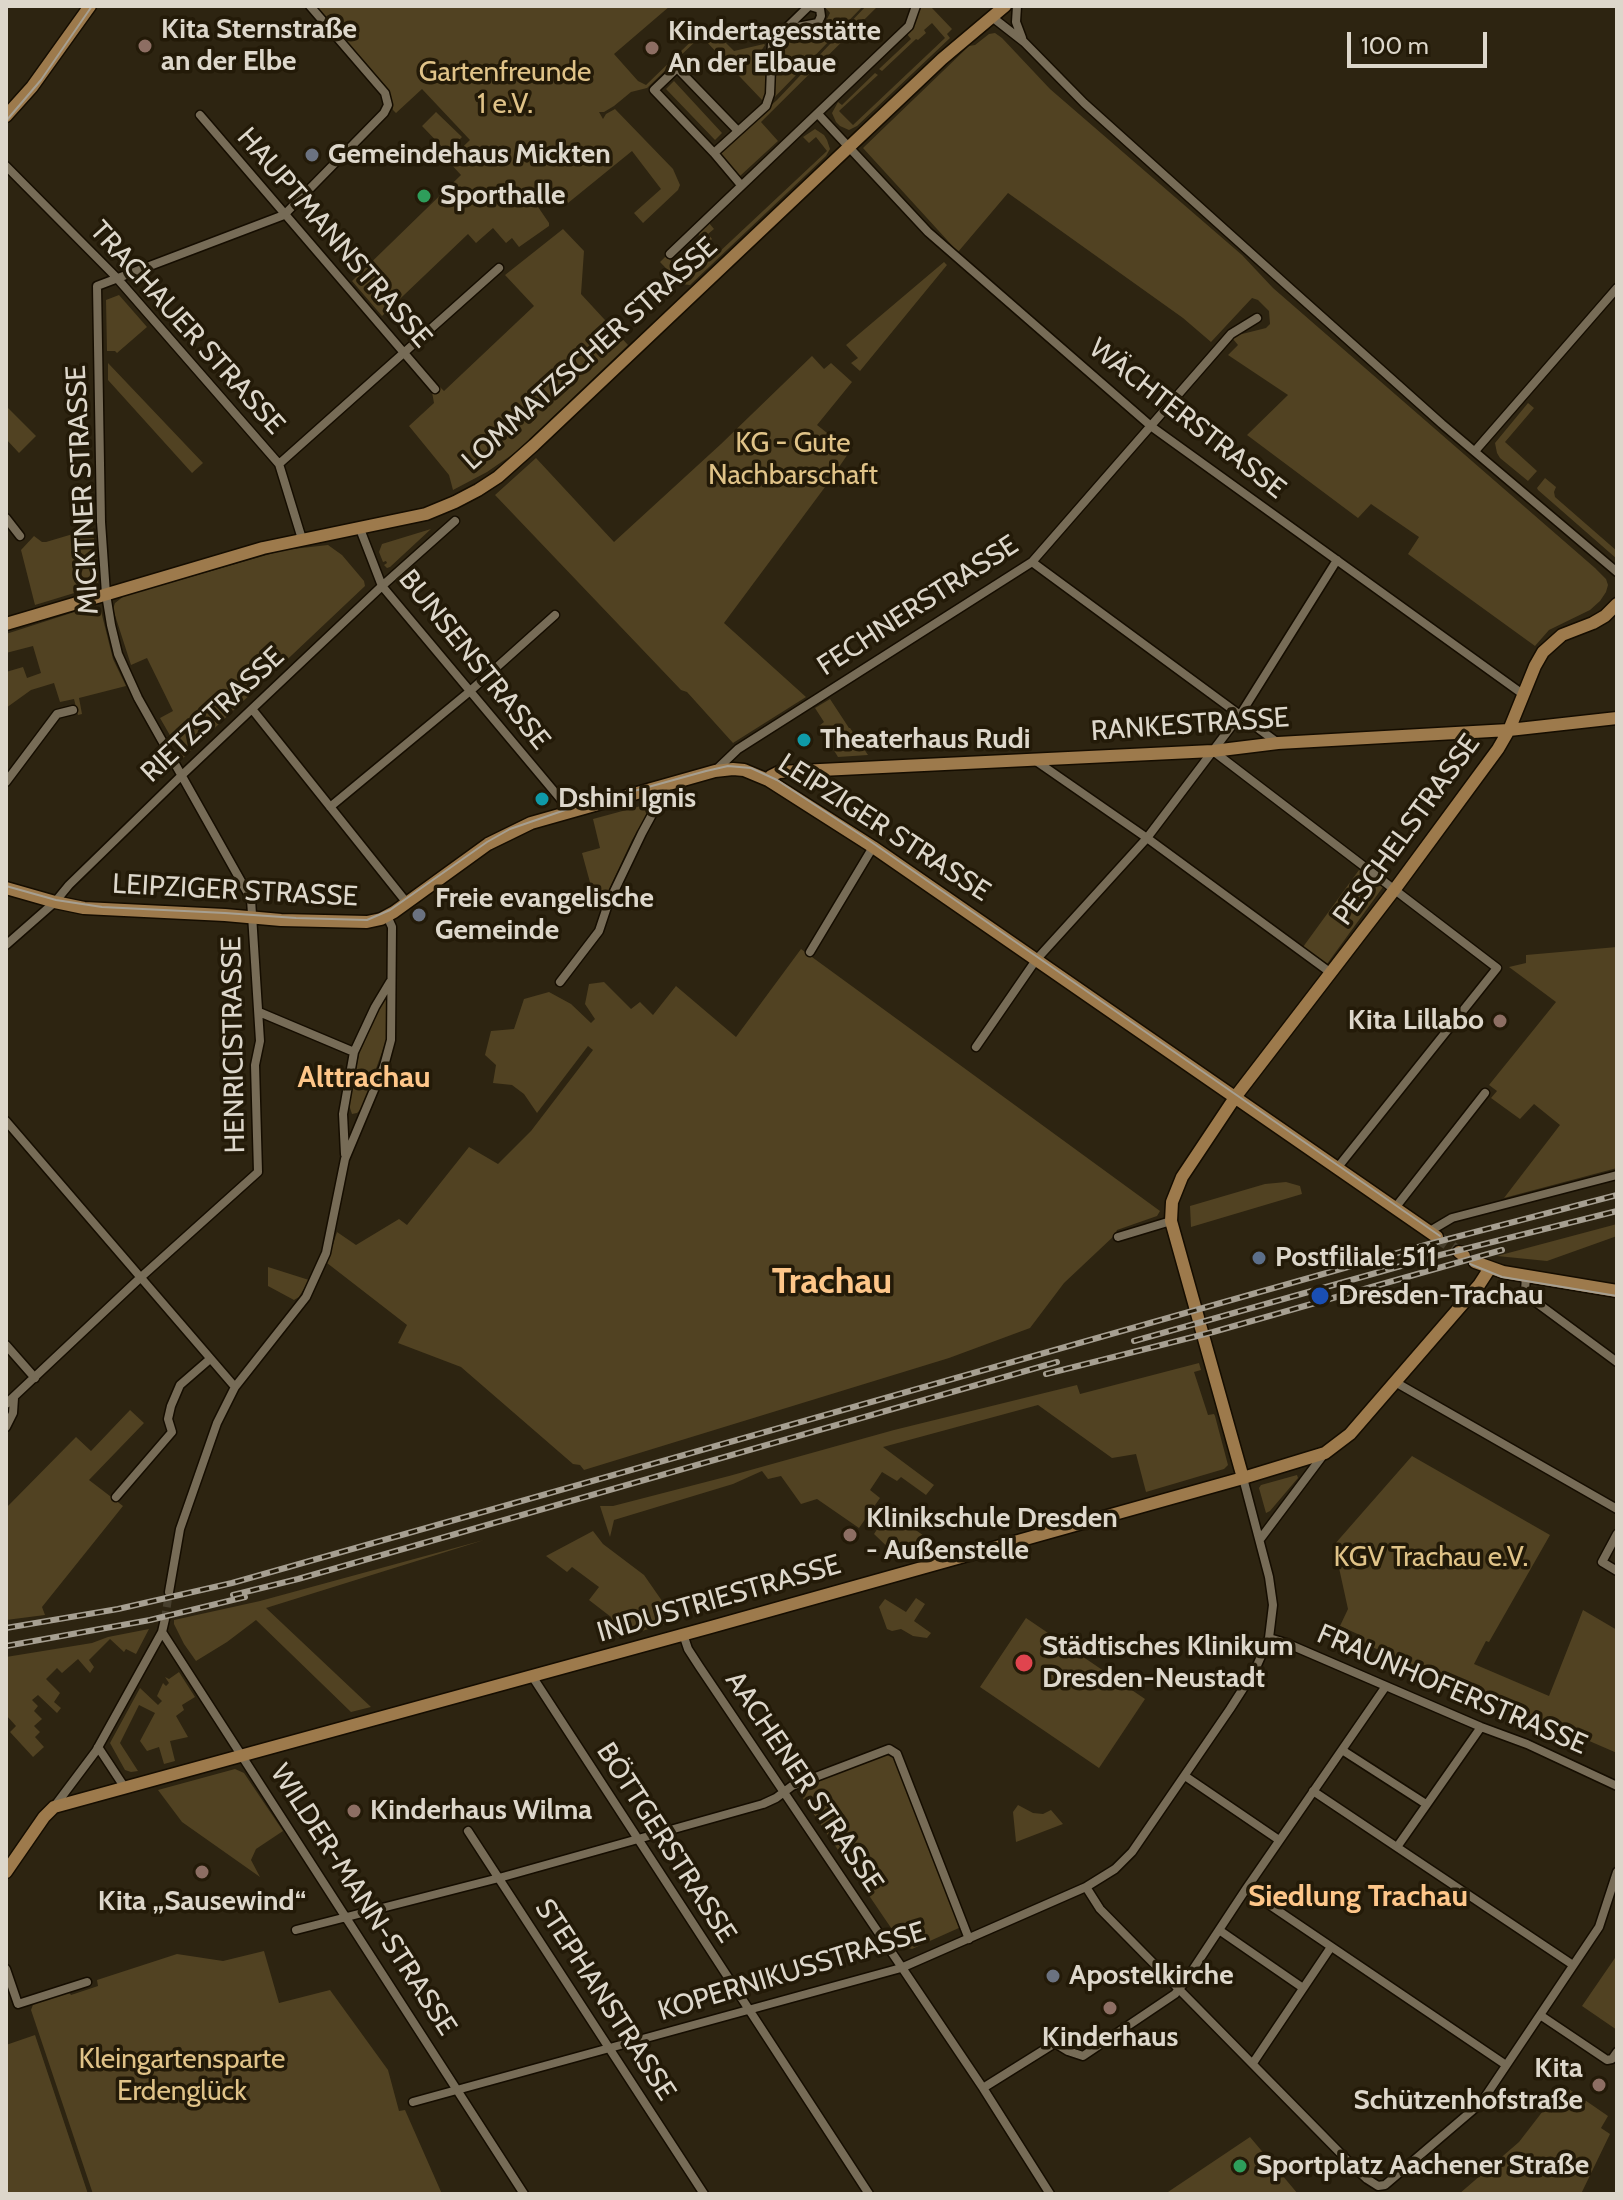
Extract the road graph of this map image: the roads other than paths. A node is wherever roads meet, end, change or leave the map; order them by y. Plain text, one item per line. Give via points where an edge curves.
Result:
1 (90, 6) edge
2 (310, 6) edge
3 (810, 6) edge
4 (916, 6) edge
5 (1005, 6) edge
6 (1017, 6) edge
7 (992, 17) junction
8 (786, 29) junction
9 (1024, 42) junction
10 (818, 114) junction
11 (200, 115) dead end
12 (6, 116) edge
13 (738, 131) junction
14 (848, 148) junction
15 (714, 153) junction
16 (6, 166) edge
17 (741, 185) junction
18 (284, 215) junction
19 (670, 254) dead end
20 (499, 268) dead end
21 (116, 277) junction
22 (1617, 288) edge
23 (1257, 318) dead end
24 (404, 354) junction
25 (435, 389) dead end
26 (1152, 427) junction
27 (1475, 451) junction
28 (279, 464) junction
29 (6, 518) edge
30 (455, 521) dead end
31 (360, 529) junction
32 (20, 536) dead end
33 (302, 539) junction
34 (1337, 560) junction
35 (1032, 562) junction
36 (1617, 572) edge
37 (382, 586) junction
38 (106, 594) junction
39 (1617, 604) edge
40 (555, 615) dead end
41 (6, 624) edge
42 (469, 692) junction
43 (1524, 695) junction
44 (252, 709) junction
45 (73, 710) dead end
46 (1240, 715) junction
47 (1617, 718) edge
48 (1509, 730) junction
49 (1278, 743) junction
50 (1213, 751) junction
51 (1032, 758) junction
52 (715, 771) junction
53 (181, 776) junction
54 (768, 780) junction
55 (6, 782) edge
56 (664, 785) junction
57 (330, 807) junction
58 (566, 812) junction
59 (1147, 838) junction
60 (873, 847) junction
61 (6, 888) edge
62 (1395, 889) junction
63 (55, 902) junction
64 (407, 903) junction
65 (387, 916) junction
66 (254, 918) junction
67 (6, 945) edge
68 (810, 952) dead end
69 (1037, 959) junction
70 (1331, 973) junction
71 (392, 979) junction
72 (560, 982) dead end
73 (259, 1012) junction
74 (976, 1047) dead end
75 (354, 1052) junction
76 (1485, 1093) dead end
77 (1236, 1096) junction
78 (6, 1121) edge
79 (345, 1159) junction
80 (1338, 1167) junction
81 (1617, 1175) edge
82 (1395, 1208) junction
83 (1171, 1221) junction
84 (1434, 1234) joint
85 (1118, 1237) dead end
86 (1466, 1257) tunnel mouth
87 (1490, 1268) junction
88 (1526, 1276) junction
89 (140, 1278) junction
90 (1617, 1291) edge
91 (6, 1345) edge
92 (210, 1359) junction
93 (1617, 1362) edge
94 (35, 1378) junction
95 (1395, 1382) junction
96 (235, 1387) junction
97 (14, 1397) junction
98 (6, 1404) edge
99 (6, 1427) edge
100 (1325, 1453) junction
101 (1243, 1478) junction
102 (116, 1497) dead end
103 (1617, 1509) edge
104 (1617, 1534) edge
105 (1261, 1538) junction
106 (1617, 1571) edge
107 (169, 1592) tunnel mouth
108 (165, 1619) tunnel mouth
109 (162, 1632) junction
110 (683, 1634) junction
111 (1269, 1638) junction
112 (532, 1676) junction
113 (1386, 1686) junction
114 (1481, 1727) junction
115 (98, 1747) junction
116 (1342, 1750) junction
117 (243, 1755) junction
118 (1185, 1776) junction
119 (1617, 1786) edge
120 (125, 1788) junction
121 (1313, 1791) junction
122 (784, 1792) junction
123 (1426, 1804) junction
124 (54, 1807) junction
125 (468, 1831) dead end
126 (638, 1839) junction
127 (1279, 1840) junction
128 (1397, 1847) junction
129 (6, 1872) edge
130 (1617, 1872) edge
131 (499, 1878) junction
132 (1086, 1887) junction
133 (1246, 1889) junction
134 (348, 1918) junction
135 (296, 1930) dead end
136 (1219, 1930) junction
137 (969, 1939) junction
138 (1331, 1947) junction
139 (1573, 1965) junction
140 (901, 1968) junction
141 (6, 1969) edge
142 (87, 1982) dead end
143 (1180, 1988) junction
144 (1303, 1988) junction
145 (749, 2010) junction
146 (1540, 2015) junction
147 (611, 2049) junction
148 (1617, 2052) edge
149 (1253, 2063) junction
150 (1506, 2065) junction
151 (983, 2088) junction
152 (458, 2089) junction
153 (413, 2102) dead end
154 (524, 2194) edge
155 (704, 2194) edge
156 (869, 2194) edge
157 (1050, 2194) edge

1 - 12 street
2 - 18 street via 385,93 388,105
3 - 8 street
3 - 8 street via 820,9 818,23
4 - 10 street, LOMMATZSCHER STRASSE via 909,26
5 - 7 street, LOMMATZSCHER STRASSE
6 - 9 street via 1016,22
7 - 9 street
7 - 14 street, LOMMATZSCHER STRASSE
8 - 13 street via 772,42 766,106
9 - 27 street via 1084,103
10 - 14 street
10 - 17 street, LOMMATZSCHER STRASSE
11 - 18 street, HAUPTMANNSTRASSE
13 - 15 street
13 - 15 street via 677,68 654,90
14 - 26 street, WÄCHTERSTRASSE via 928,232
14 - 31 street, LOMMATZSCHER STRASSE via 498,477 426,514
15 - 17 street
16 - 21 street, TRACHAUER STRASSE
17 - 19 street, LOMMATZSCHER STRASSE
18 - 21 street
18 - 24 street, HAUPTMANNSTRASSE
20 - 24 street
21 - 28 street, TRACHAUER STRASSE
21 - 38 street, MICKTNER STRASSE via 97,286
22 - 27 street
23 - 26 street, FECHNERSTRASSE via 1231,334
24 - 25 street, HAUPTMANNSTRASSE
24 - 28 street
26 - 34 street, WÄCHTERSTRASSE
26 - 35 street, FECHNERSTRASSE
27 - 36 street
28 - 33 street, TRACHAUER STRASSE
29 - 32 street
30 - 37 street, RIETZSTRASSE
31 - 33 street, LOMMATZSCHER STRASSE
31 - 37 street, BUNSENSTRASSE
33 - 38 street, LOMMATZSCHER STRASSE
34 - 43 street, WÄCHTERSTRASSE
34 - 46 street
35 - 46 street
35 - 52 street, FECHNERSTRASSE via 738,749
37 - 42 street, BUNSENSTRASSE
37 - 44 street, RIETZSTRASSE
38 - 41 street, LOMMATZSCHER STRASSE
38 - 53 street, MICKTNER STRASSE via 118,654
39 - 43 street, PESCHELSTRASSE via 1605,616 1551,643
40 - 42 street
42 - 57 street
42 - 58 street, BUNSENSTRASSE
43 - 48 street, PESCHELSTRASSE
44 - 53 street, RIETZSTRASSE
44 - 57 street
45 - 55 street via 57,714
46 - 49 street
46 - 50 street
47 - 48 street, RANKESTRASSE
48 - 49 street, RANKESTRASSE
48 - 62 street, PESCHELSTRASSE
49 - 50 street, RANKESTRASSE
50 - 51 street, RANKESTRASSE
50 - 59 street
50 - 62 street
51 - 54 street, RANKESTRASSE via 779,772
51 - 59 street
52 - 54 street, LEIPZIGER STRASSE via 744,770
52 - 56 street, LEIPZIGER STRASSE
53 - 63 street, RIETZSTRASSE
53 - 66 street, MICKTNER STRASSE via 251,899
54 - 60 street, LEIPZIGER STRASSE
56 - 58 street, LEIPZIGER STRASSE
56 - 72 street via 599,931
57 - 64 street
58 - 64 street, LEIPZIGER STRASSE via 488,844
59 - 69 street
59 - 70 street
60 - 68 street
60 - 69 street, LEIPZIGER STRASSE
61 - 63 street, LEIPZIGER STRASSE
62 - 70 street, PESCHELSTRASSE
62 - 80 street via 1497,968
63 - 66 street, LEIPZIGER STRASSE
63 - 67 street, RIETZSTRASSE
64 - 65 street, LEIPZIGER STRASSE
65 - 66 street, LEIPZIGER STRASSE via 353,923
65 - 71 street via 392,927
66 - 73 street, HENRICISTRASSE
69 - 74 street
69 - 77 street, LEIPZIGER STRASSE
70 - 77 street, PESCHELSTRASSE
71 - 75 street
71 - 79 street via 391,1040
73 - 75 street
73 - 89 street, HENRICISTRASSE via 258,1172
75 - 79 street via 343,1114
76 - 82 street
77 - 80 street, LEIPZIGER STRASSE
77 - 83 street, PESCHELSTRASSE via 1182,1177
78 - 89 street
79 - 96 street via 326,1253 306,1297
80 - 82 street, LEIPZIGER STRASSE
81 - 84 street via 1452,1218
82 - 84 street, LEIPZIGER STRASSE
83 - 85 street
83 - 101 street
86 - 87 street
87 - 88 street
87 - 95 street, INDUSTRIESTRASSE
88 - 90 street
88 - 93 street via 1529,1297
89 - 92 street
89 - 94 street
91 - 94 street
92 - 96 street
92 - 102 street via 180,1385 168,1419 172,1432
94 - 97 street
95 - 100 street, INDUSTRIESTRASSE via 1350,1434
95 - 103 street
96 - 107 street via 180,1529
97 - 98 street
97 - 99 street
100 - 101 street, INDUSTRIESTRASSE
100 - 105 street, INDUSTRIESTRASSE
101 - 105 street, KOPERNIKUSSTRASSE
101 - 110 street, INDUSTRIESTRASSE
104 - 106 street via 1602,1562
105 - 111 street, KOPERNIKUSSTRASSE via 1273,1605
108 - 109 street
109 - 115 street
109 - 117 street, WILDER-MANN-STRASSE
110 - 112 street, INDUSTRIESTRASSE
110 - 122 street, AACHENER STRASSE via 693,1658
111 - 113 street, FRAUNHOFERSTRASSE
111 - 118 street, KOPERNIKUSSTRASSE via 1255,1670
112 - 117 street, INDUSTRIESTRASSE
112 - 126 street, BÖTTGERSTRASSE
113 - 114 street, FRAUNHOFERSTRASSE
113 - 116 street
114 - 119 street, FRAUNHOFERSTRASSE
114 - 123 street
115 - 120 street
115 - 124 street
116 - 121 street
116 - 123 street
117 - 120 street, INDUSTRIESTRASSE
117 - 134 street, WILDER-MANN-STRASSE
118 - 127 street
118 - 132 street, KOPERNIKUSSTRASSE via 1132,1852
120 - 124 street, INDUSTRIESTRASSE
121 - 127 street
121 - 128 street
122 - 126 street via 763,1804
122 - 137 street via 893,1750
122 - 140 street, AACHENER STRASSE
123 - 128 street
124 - 129 street
125 - 131 street, STEPHANSTRASSE
126 - 131 street
126 - 145 street, BÖTTGERSTRASSE
127 - 133 street
128 - 139 street
130 - 139 street via 1599,1927
131 - 134 street
131 - 147 street, STEPHANSTRASSE
132 - 137 street, KOPERNIKUSSTRASSE
132 - 143 street via 1100,1909
133 - 136 street
133 - 138 street
134 - 135 street
134 - 152 street, WILDER-MANN-STRASSE
136 - 143 street
136 - 144 street
137 - 140 street, KOPERNIKUSSTRASSE
138 - 144 street
138 - 150 street
139 - 146 street
140 - 145 street, KOPERNIKUSSTRASSE
140 - 151 street, AACHENER STRASSE
141 - 142 street via 18,2004
143 - 149 street
143 - 151 street via 1083,2056 1055,2043
144 - 149 street
145 - 147 street, KOPERNIKUSSTRASSE
145 - 156 street, BÖTTGERSTRASSE
146 - 148 street via 1607,2060
146 - 150 street
147 - 152 street, KOPERNIKUSSTRASSE
147 - 155 street, STEPHANSTRASSE
149 - 150 street via 1378,2186 1481,2103
151 - 157 street, AACHENER STRASSE
152 - 153 street, KOPERNIKUSSTRASSE
152 - 154 street, WILDER-MANN-STRASSE

